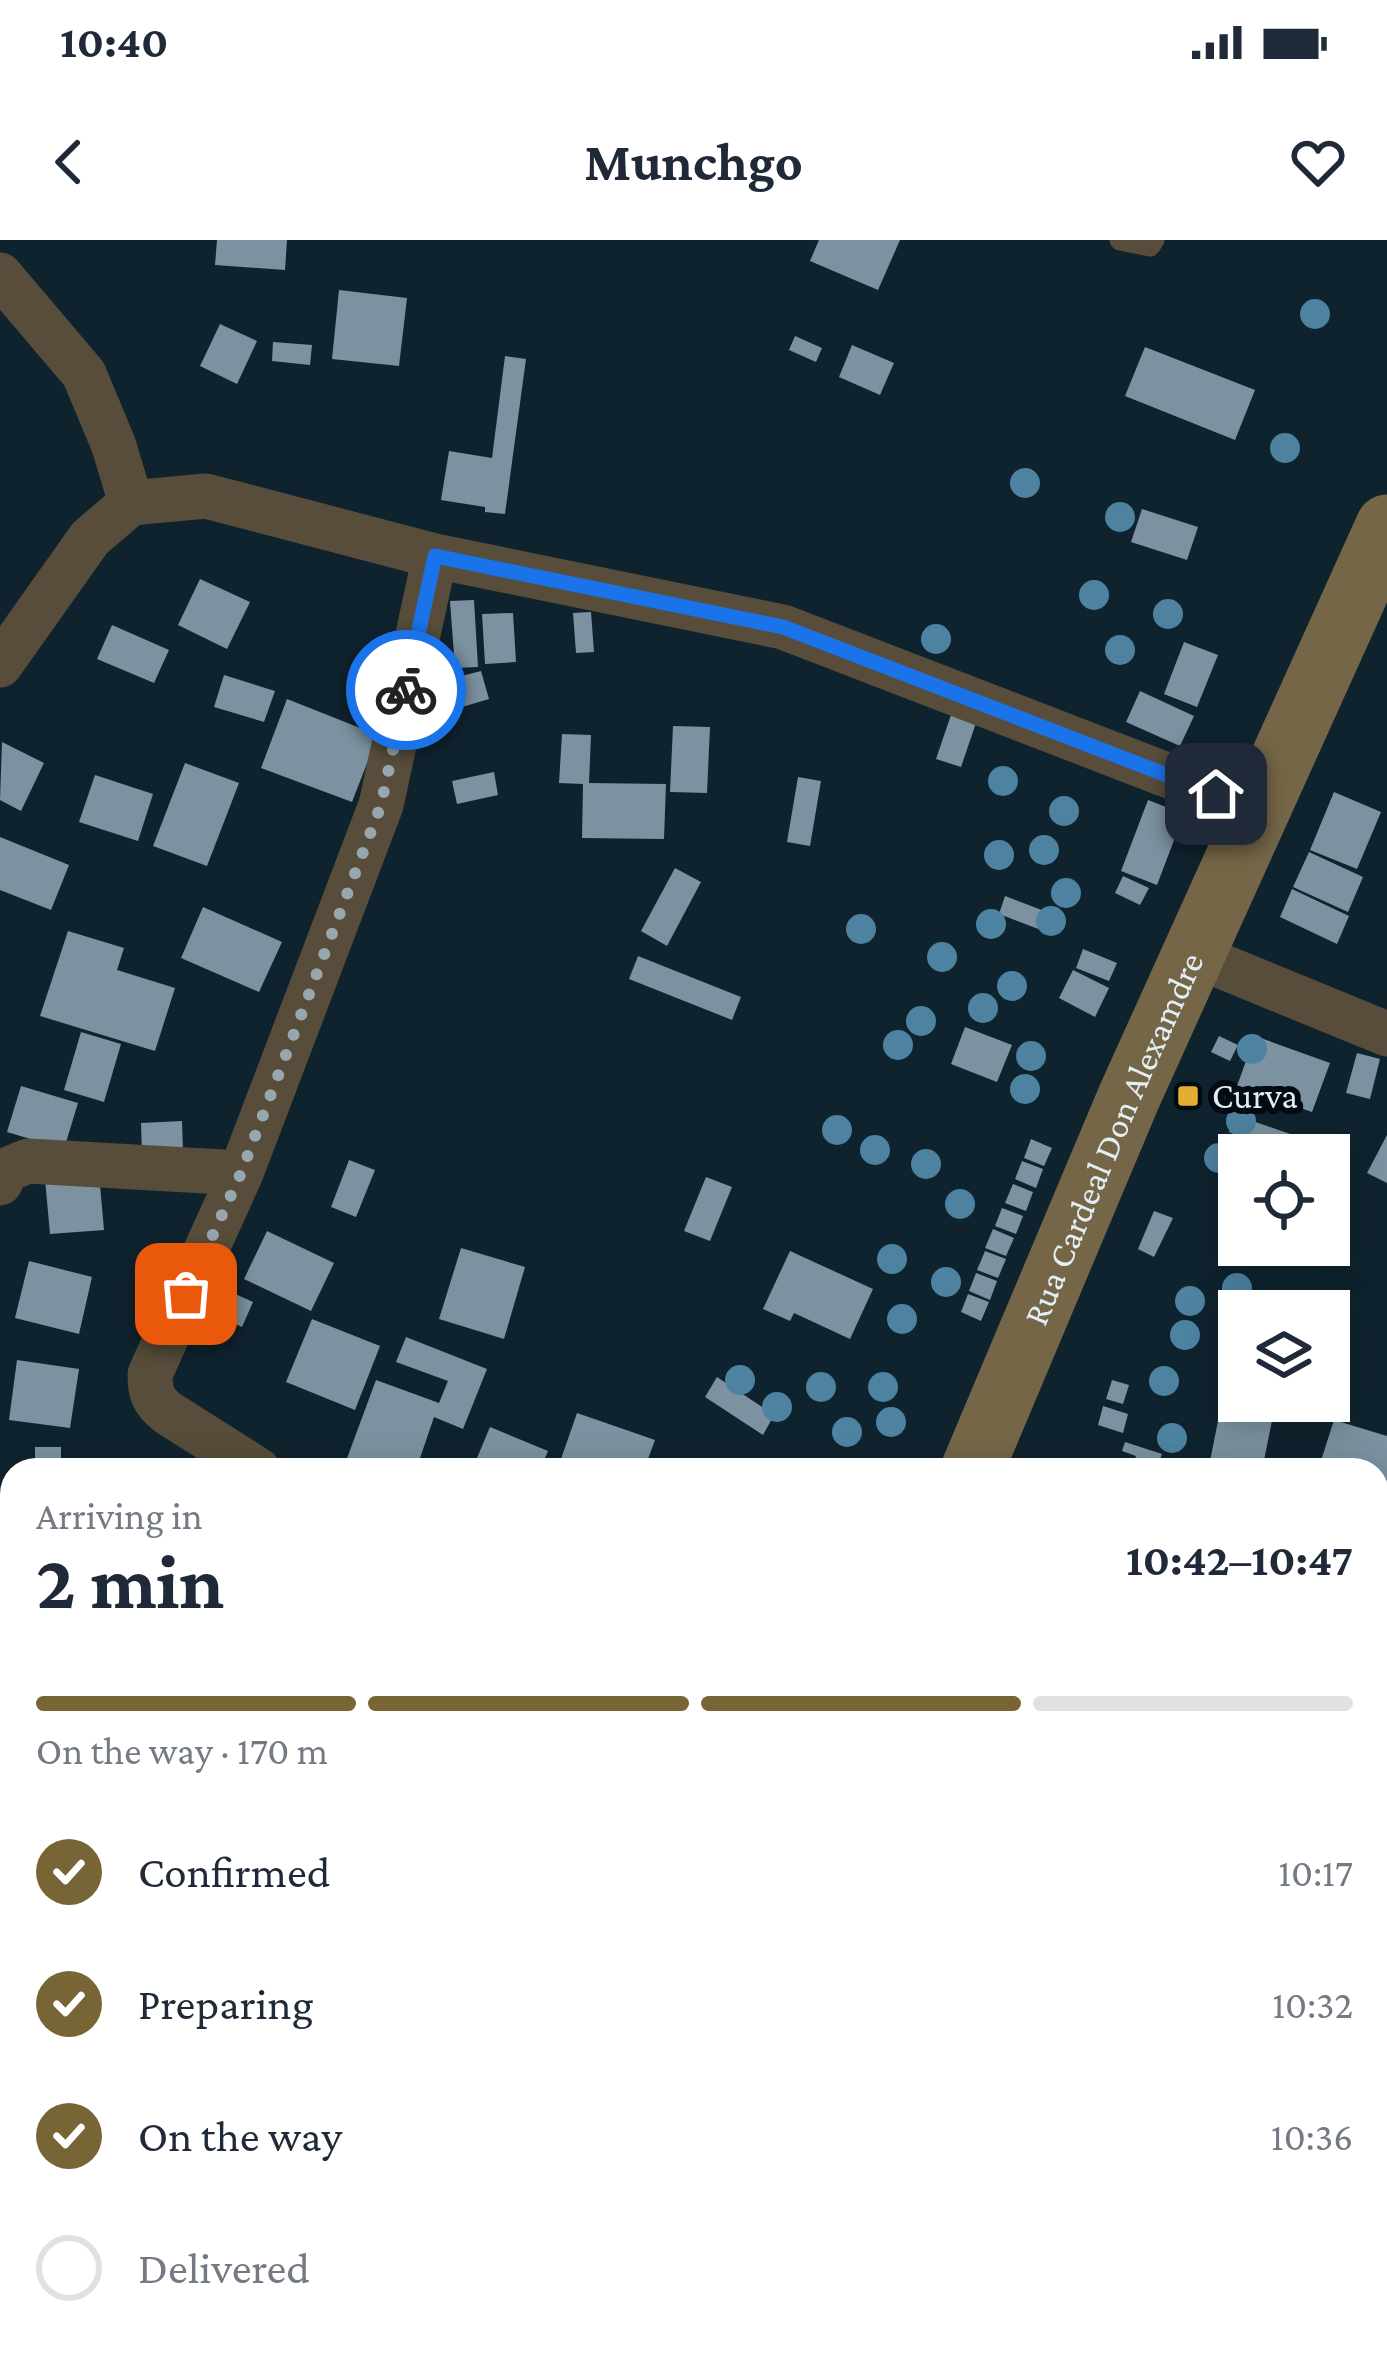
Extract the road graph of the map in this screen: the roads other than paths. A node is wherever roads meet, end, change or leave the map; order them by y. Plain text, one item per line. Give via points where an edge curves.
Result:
1 (1120, 240) edge
2 (1154, 240) edge
3 (0, 274) edge
4 (131, 502) junction
5 (1387, 526) edge
6 (435, 556) junction
7 (1374, 594) edge
8 (0, 665) edge
9 (1260, 811) junction
10 (1192, 954) junction
11 (1387, 1034) edge
12 (241, 1173) junction
13 (0, 1183) edge
14 (239, 1458) edge
15 (977, 1458) edge

1 - 2 lane
3 - 4 street via 84,374
4 - 6 street via 206,496
4 - 8 street via 90,538
5 - 7 street
6 - 9 street via 783,627
6 - 12 street via 381,805
7 - 9 street, Rua Cardeal Don Alexamdre
9 - 10 street, Rua Cardeal Don Alexamdre
10 - 11 street
10 - 15 street, Rua Cardeal Don Alexamdre
12 - 13 street via 28,1161 6,1170
12 - 14 street via 150,1374 154,1402

